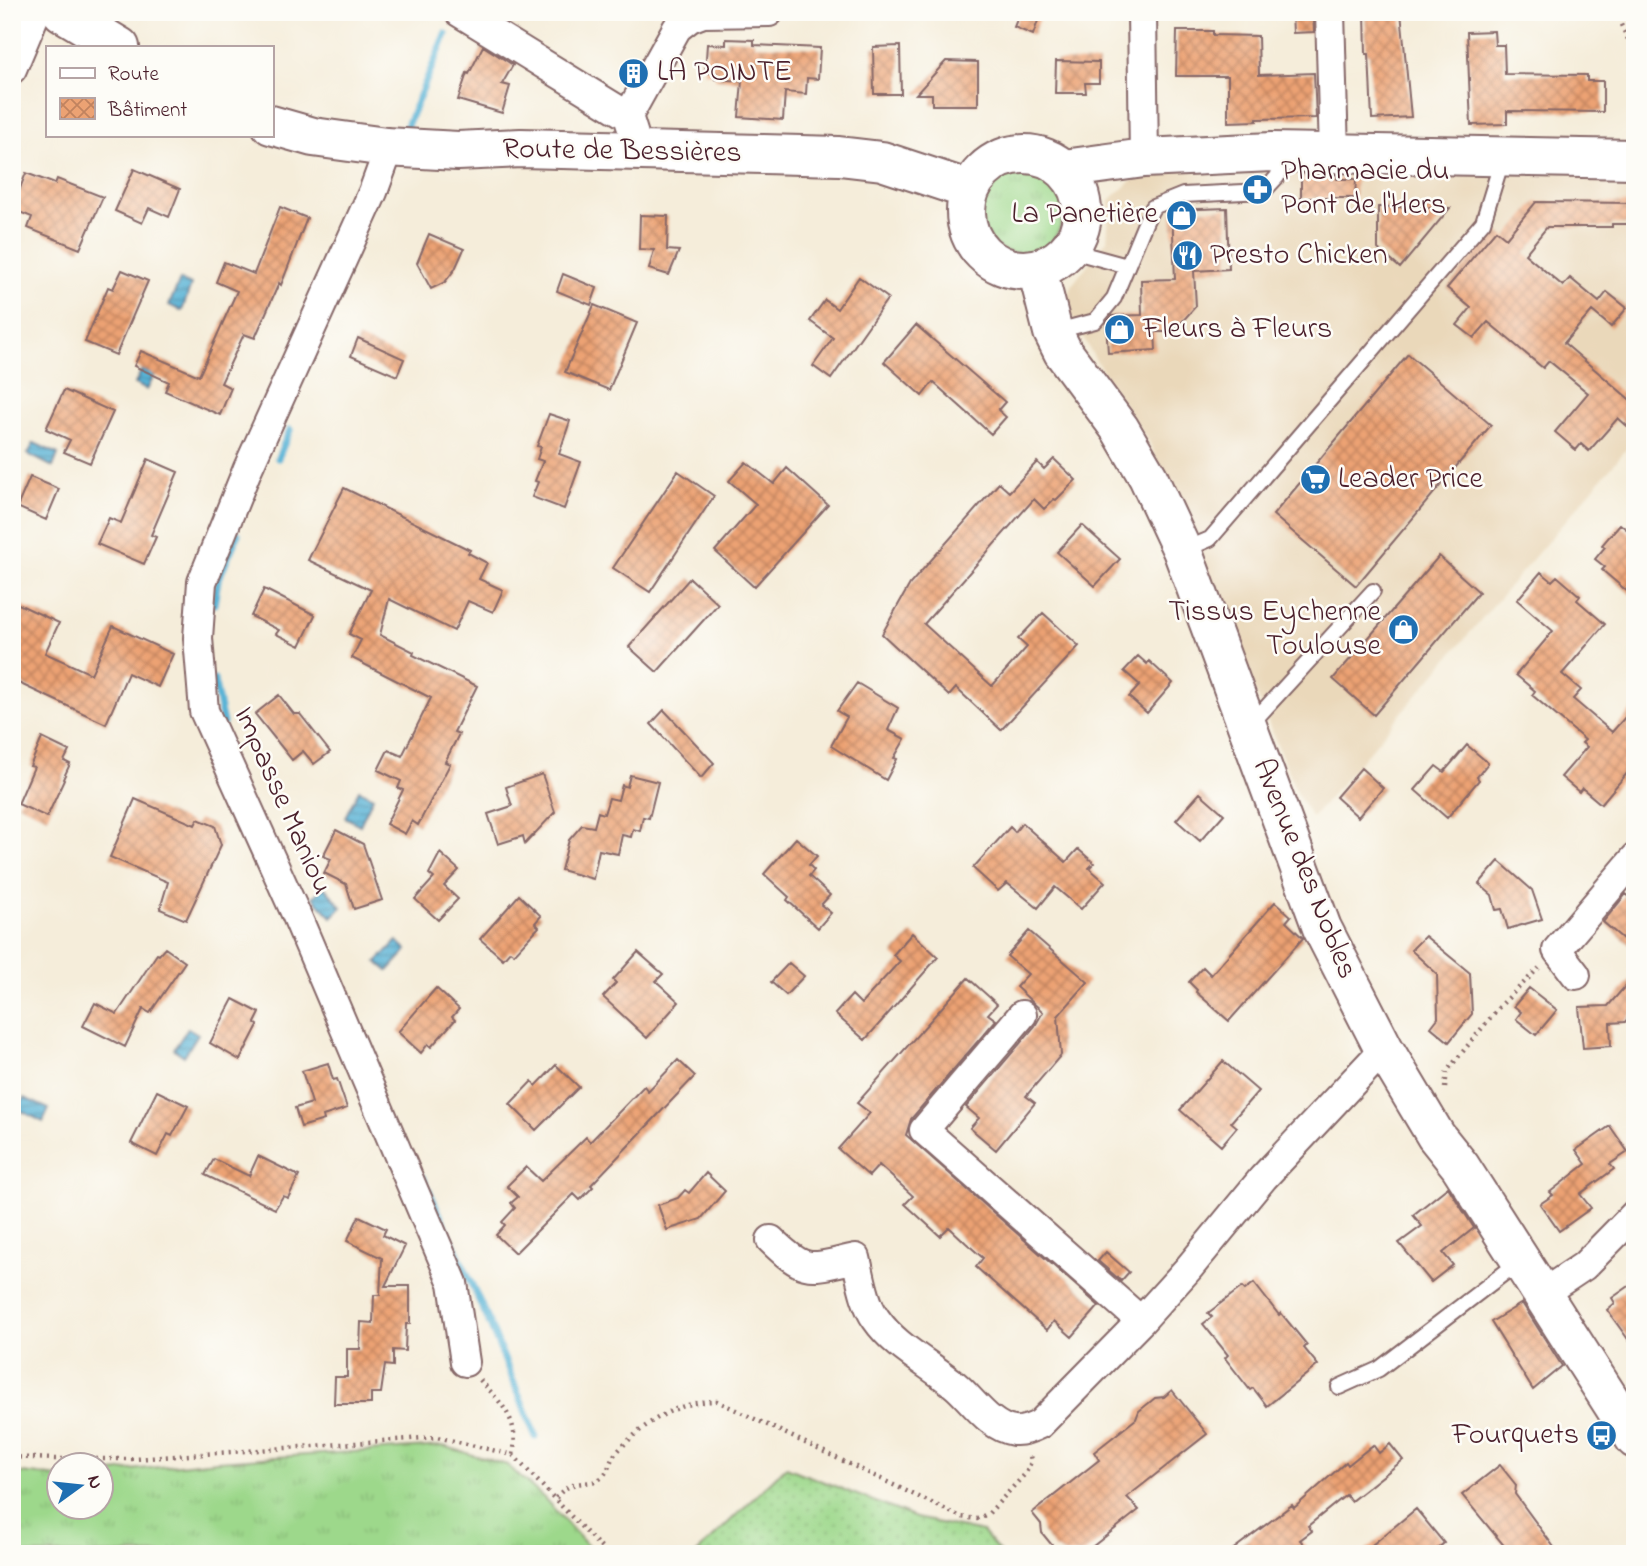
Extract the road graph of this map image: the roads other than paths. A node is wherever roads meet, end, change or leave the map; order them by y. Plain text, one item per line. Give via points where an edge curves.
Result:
1 (36, 12) edge
2 (62, 12) edge
3 (459, 12) edge
4 (769, 12) edge
5 (1142, 12) edge
6 (1330, 12) edge
7 (118, 46) edge
8 (12, 69) edge
9 (273, 126) edge
10 (633, 134) junction
11 (386, 148) junction
12 (1287, 153) junction
13 (1334, 154) junction
14 (1504, 155) junction
15 (1144, 158) junction
16 (1632, 159) edge
17 (1063, 169) junction
18 (970, 190) junction
19 (1062, 245) junction
20 (1127, 266) junction
21 (1053, 332) junction
22 (1182, 550) junction
23 (1373, 591) dead end
24 (1247, 727) junction
25 (1635, 858) edge
26 (1576, 975) dead end
27 (1022, 1015) dead end
28 (1384, 1049) junction
29 (1635, 1214) edge
30 (771, 1240) dead end
31 (1521, 1260) junction
32 (1542, 1294) junction
33 (1141, 1321) junction
34 (465, 1362) road end
35 (1339, 1387) dead end
36 (1635, 1439) edge

1 - 8 street
2 - 7 main road
3 - 10 street
4 - 10 street via 703,13 677,28
5 - 15 street
6 - 13 street
9 - 11 main road, Route de Bessières
10 - 11 main road, Route de Bessières via 521,148
10 - 18 main road, Route de Bessières via 882,161
11 - 34 street, Impasse Maniou via 373,192 248,468 202,582 198,638 204,711 448,1270
12 - 13 main road
12 - 15 main road
12 - 20 lane via 1277,177 1264,191 1183,195 1153,207
13 - 14 main road
14 - 16 main road
14 - 22 lane via 1483,222 1210,539
15 - 17 main road
15 - 19 main road
17 - 18 main road via 1030,154 1011,155 979,174
17 - 19 main road via 1081,199
18 - 19 main road via 967,226 974,242 1001,266 1019,271
19 - 20 lane
19 - 21 main road, Avenue des Nobles
20 - 21 lane via 1114,298 1095,321
21 - 22 main road, Avenue des Nobles via 1120,429
22 - 24 main road, Avenue des Nobles
23 - 24 lane
24 - 28 main road, Avenue des Nobles via 1322,928
25 - 26 street via 1557,950
27 - 33 street via 924,1130
28 - 31 main road, Avenue des Nobles via 1436,1136
28 - 33 street via 1263,1178
29 - 32 street via 1584,1266
30 - 33 street via 793,1262 813,1268 856,1258 869,1307 878,1322 991,1419 1013,1431 1040,1424
31 - 32 main road, Avenue des Nobles
31 - 35 lane via 1379,1369
32 - 36 main road, Avenue des Nobles

